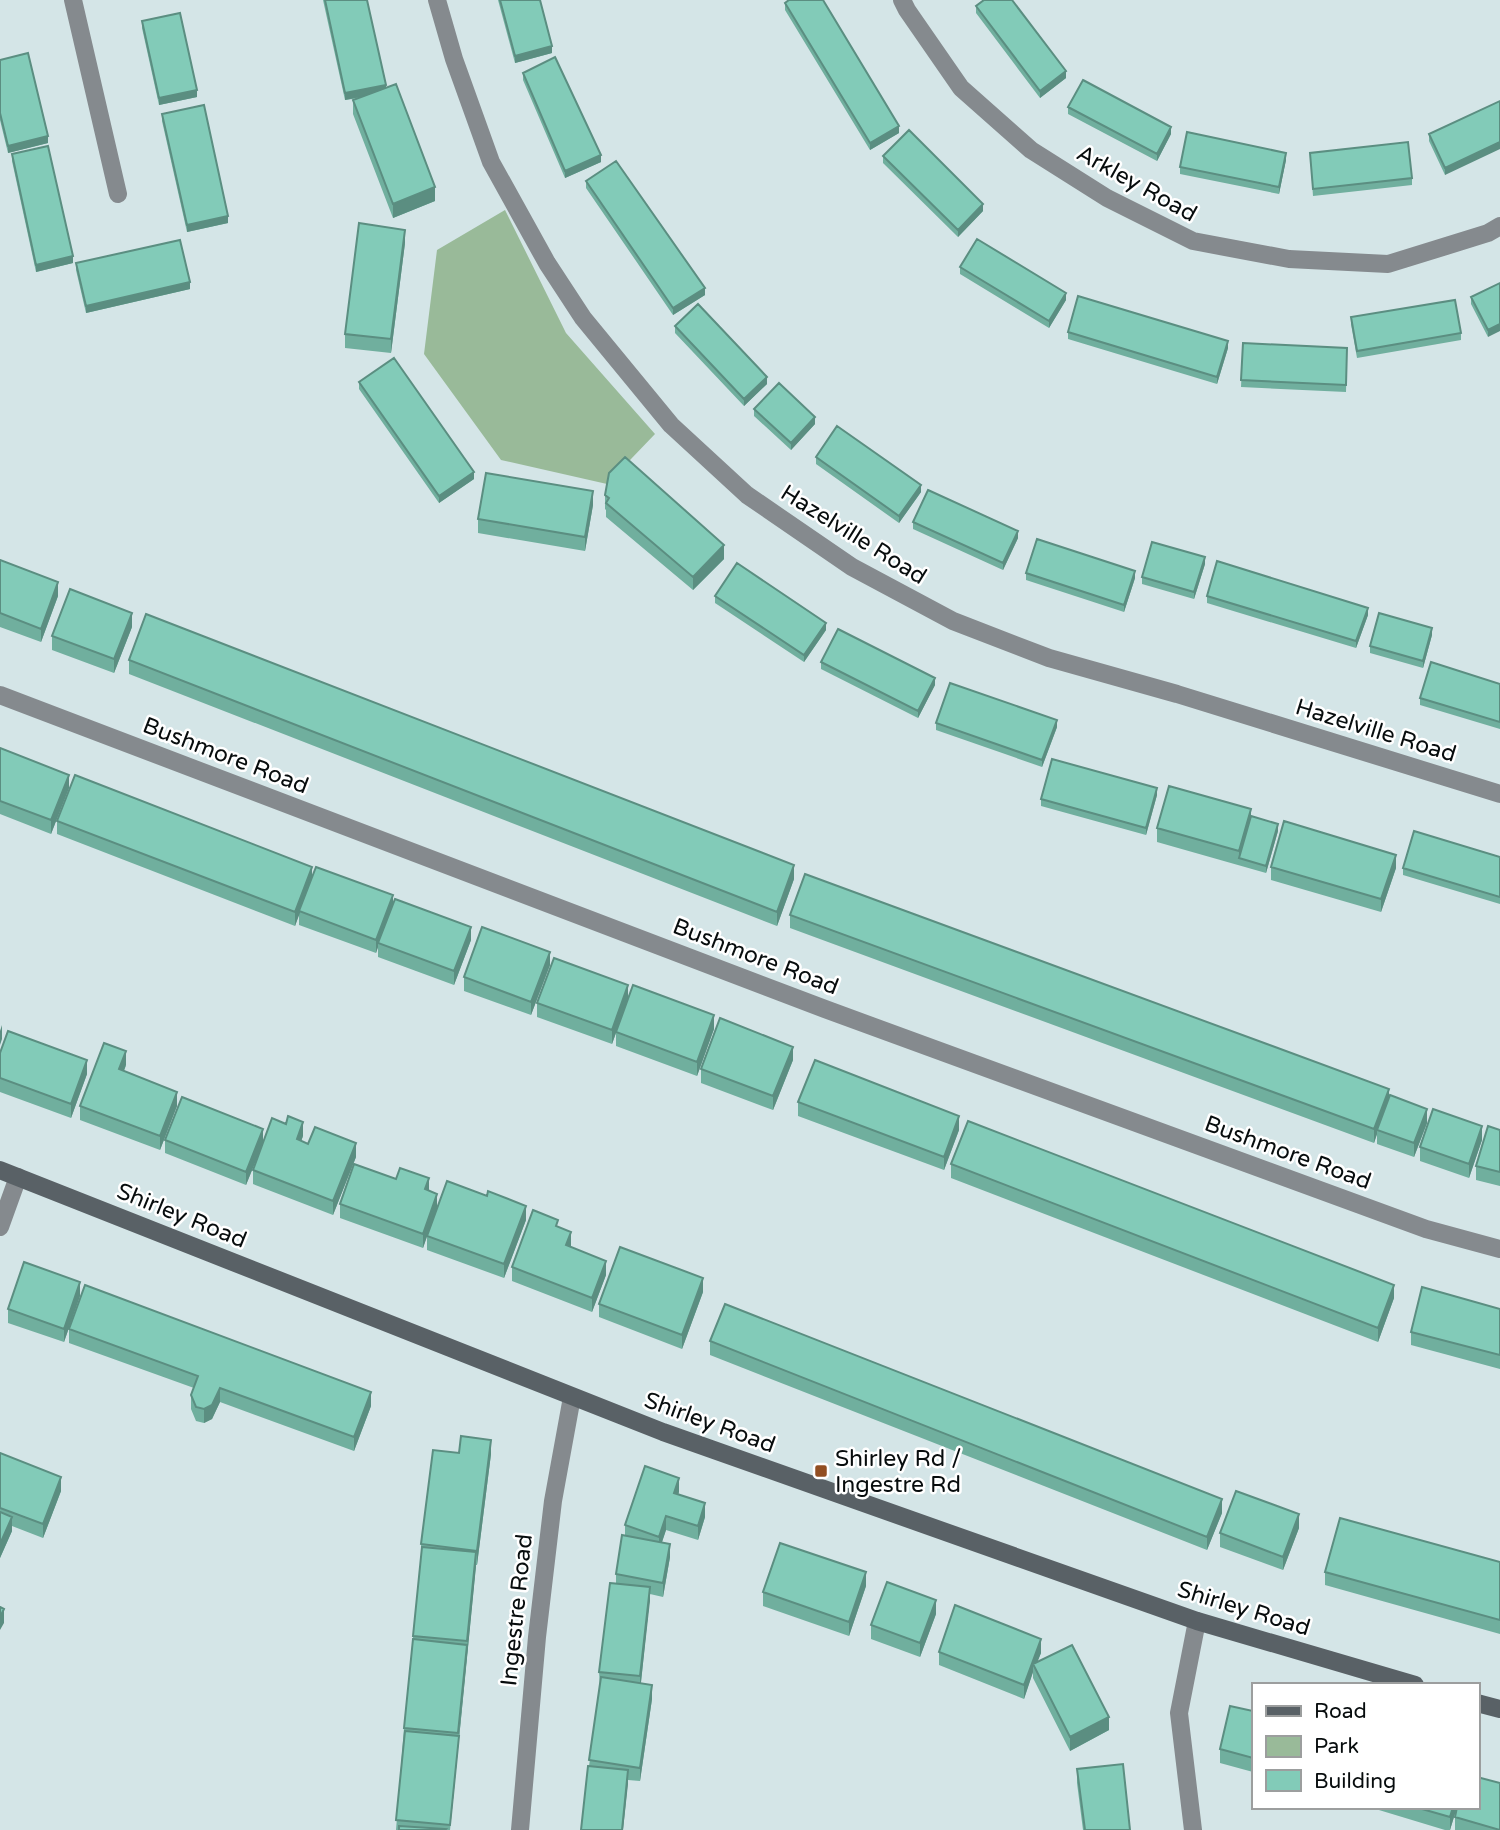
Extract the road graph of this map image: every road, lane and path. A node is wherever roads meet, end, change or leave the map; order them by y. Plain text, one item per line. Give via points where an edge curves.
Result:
1 (73, 0) edge
2 (437, 0) edge
3 (902, 0) edge
4 (118, 194) dead end
5 (1500, 226) edge
6 (0, 695) edge
7 (1500, 794) edge
8 (0, 1170) edge
9 (18, 1177) junction
10 (0, 1227) edge
11 (1500, 1249) edge
12 (572, 1397) junction
13 (1197, 1621) junction
14 (1408, 1683) edge
15 (1479, 1704) edge
16 (1500, 1709) edge
17 (520, 1830) edge
18 (1194, 1830) edge

1 - 4 street
2 - 7 street, Hazelville Road via 491,162 547,263 583,318 671,425 747,495 852,567 953,621 1049,658
3 - 5 street, Arkley Road via 961,88 1031,150 1107,198 1192,241 1289,259 1388,264
6 - 11 street, Bushmore Road via 825,1009 1426,1229
8 - 9 street, Shirley Road
9 - 10 street
9 - 12 street, Shirley Road
12 - 13 street, Shirley Road
12 - 17 street, Ingestre Road via 553,1501
13 - 14 street, Shirley Road
13 - 18 street via 1179,1713
15 - 16 street

